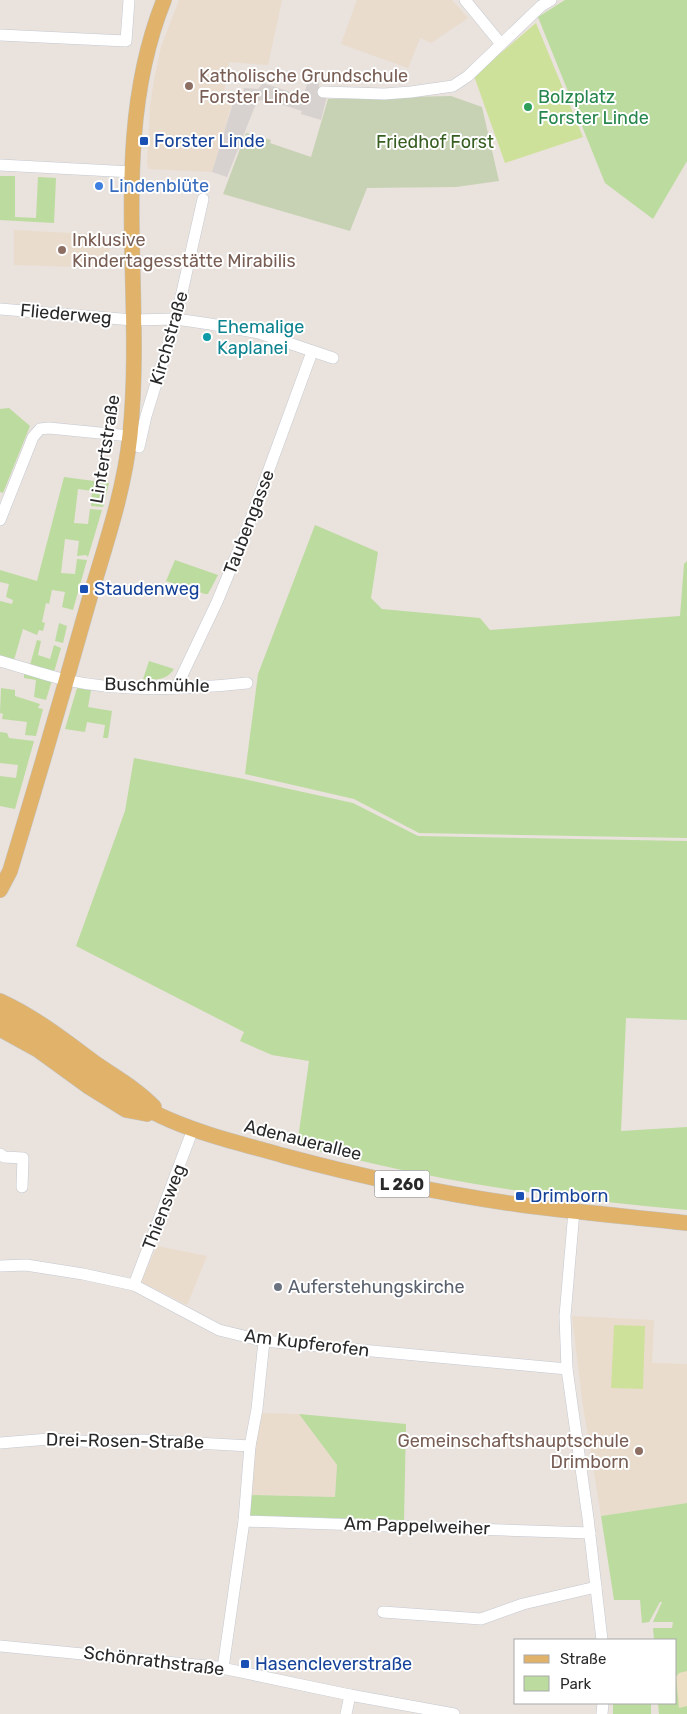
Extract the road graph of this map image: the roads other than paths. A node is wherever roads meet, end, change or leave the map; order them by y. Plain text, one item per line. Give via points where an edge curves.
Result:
1 (129, 0) edge
2 (164, 0) edge
3 (465, 0) edge
4 (551, 0) edge
5 (0, 36) edge
6 (501, 44) junction
7 (323, 92) dead end
8 (0, 166) edge
9 (132, 172) junction
10 (203, 199) dead end
11 (0, 309) edge
12 (176, 319) junction
13 (133, 320) junction
14 (312, 352) junction
15 (333, 358) dead end
16 (134, 442) junction
17 (4, 499) edge
18 (0, 520) edge
19 (0, 661) edge
20 (67, 680) junction
21 (246, 683) dead end
22 (176, 688) junction
23 (0, 890) edge
24 (0, 1005) edge
25 (0, 1028) edge
26 (163, 1118) junction
27 (193, 1129) junction
28 (0, 1154) edge
29 (22, 1187) dead end
30 (574, 1211) junction
31 (687, 1223) edge
32 (0, 1266) edge
33 (134, 1285) junction
34 (264, 1341) junction
35 (567, 1369) junction
36 (0, 1443) edge
37 (250, 1446) junction
38 (244, 1521) junction
39 (590, 1533) junction
40 (596, 1586) junction
41 (383, 1612) dead end
42 (602, 1639) edge
43 (0, 1646) edge
44 (223, 1668) junction
45 (350, 1695) junction
46 (346, 1714) edge
47 (454, 1714) edge

1 - 5 street via 126,42
2 - 9 main road, Lintertstraße via 154,24 138,93
3 - 6 street
4 - 6 street
6 - 7 street via 453,86 384,94
8 - 9 street
9 - 13 main road, Lintertstraße
10 - 12 street, Kirchstraße
11 - 13 street, Fliederweg
12 - 13 street, Fliederweg
12 - 14 street, Fliederweg via 259,333
12 - 16 street, Kirchstraße via 146,416
13 - 16 main road, Lintertstraße
14 - 15 street, Fliederweg
14 - 22 street, Taubengasse via 246,532
16 - 17 street via 40,429 33,437
16 - 20 main road, Lintertstraße
17 - 18 street
19 - 20 street
20 - 22 street, Buschmühle
20 - 23 main road, Lintertstraße via 10,871
21 - 22 street, Buschmühle
24 - 26 main road, Adenauerallee / L 260 via 114,1089
25 - 26 main road via 126,1110
26 - 27 main road, Adenauerallee / L 260
27 - 30 main road, Adenauerallee / L 260 via 387,1180 502,1202
27 - 33 street, Thiensweg
28 - 29 street via 22,1158
30 - 31 main road, Adenauerallee / L 260
30 - 35 street via 565,1316
32 - 33 street, Am Kupferofen via 26,1264
33 - 34 street, Am Kupferofen via 219,1330
34 - 35 street, Am Kupferofen
34 - 37 street
35 - 39 street
36 - 37 street, Drei-Rosen-Straße via 49,1439 143,1440
37 - 38 street
38 - 39 street, Am Pappelweiher
38 - 44 street
39 - 40 street
40 - 41 street via 524,1604 482,1619
40 - 42 street
43 - 44 street, Schönrathstraße
44 - 45 street, Schönrathstraße
45 - 46 street
45 - 47 street, Schönrathstraße

